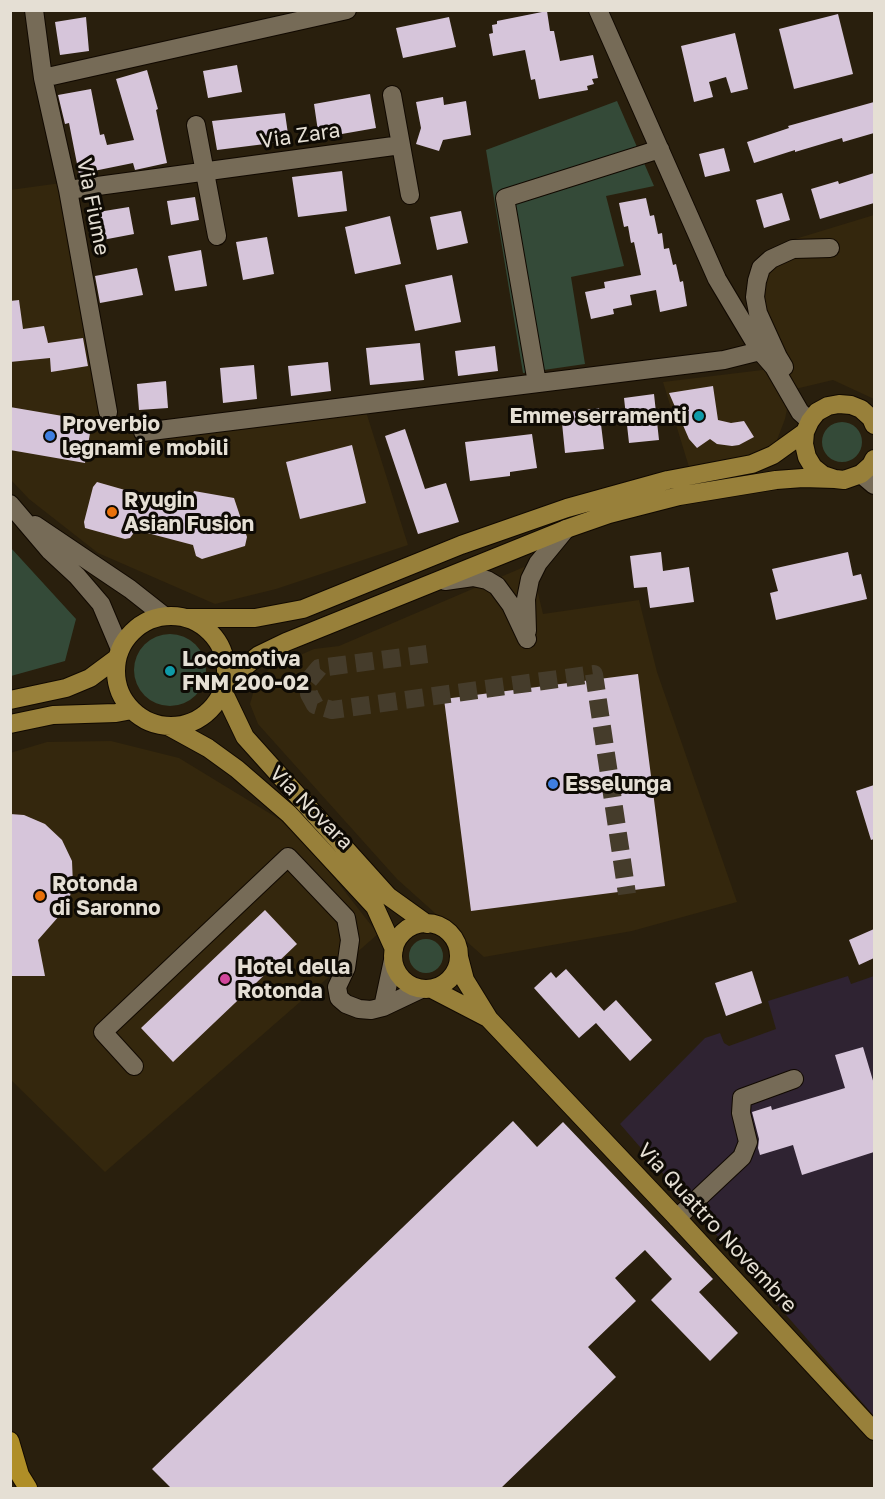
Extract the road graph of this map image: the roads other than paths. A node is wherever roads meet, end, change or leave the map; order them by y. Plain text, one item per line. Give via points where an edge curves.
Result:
1 (34, 10) edge
2 (348, 10) edge
3 (598, 10) edge
4 (43, 78) junction
5 (392, 95) dead end
6 (196, 125) dead end
7 (401, 145) junction
8 (660, 149) junction
9 (205, 172) junction
10 (68, 190) junction
11 (410, 195) dead end
12 (217, 236) dead end
13 (831, 248) dead end
14 (760, 351) junction
15 (537, 383) junction
16 (108, 412) dead end
17 (805, 421) junction
18 (873, 421) edge
19 (143, 432) dead end
20 (871, 470) edge
21 (835, 479) junction
22 (10, 504) edge
23 (27, 522) junction
24 (567, 529) junction
25 (432, 582) junction
26 (163, 615) junction
27 (189, 618) junction
28 (118, 654) junction
29 (224, 687) junction
30 (10, 700) edge
31 (132, 710) junction
32 (10, 724) edge
33 (168, 726) junction
34 (427, 924) junction
35 (393, 955) junction
36 (459, 957) junction
37 (427, 989) junction
38 (382, 1007) junction
39 (489, 1019) junction
40 (526, 1057) joint
41 (134, 1066) dead end
42 (794, 1079) dead end
43 (677, 1218) junction
44 (874, 1431) edge
45 (10, 1441) edge
46 (28, 1488) edge

1 - 4 street, Via Fiume
2 - 4 street
3 - 8 street
4 - 10 street, Via Fiume
5 - 7 street
6 - 9 street
7 - 9 street, Via Zara
7 - 11 street
8 - 14 street via 717,279
8 - 15 street via 505,198
9 - 10 street, Via Zara
9 - 12 street
10 - 16 street, Via Fiume
13 - 17 street via 784,252 762,268 757,281 758,313 790,377
14 - 15 street via 724,360
14 - 17 street via 774,367
15 - 19 street
17 - 18 main road via 828,406 839,404 861,409
17 - 21 main road via 804,444 810,462 823,475
17 - 27 main road via 773,454 752,464 668,480 567,508 461,545 303,609 255,618
20 - 21 main road via 853,478
21 - 24 main road via 776,480 679,496
22 - 23 street
23 - 26 street
23 - 28 street via 101,604
24 - 25 main road
24 - 25 street via 538,563 530,579 527,639 511,605 492,583 473,577
25 - 29 main road via 259,655
26 - 27 main road
26 - 28 main road via 145,621 130,633
27 - 29 main road via 207,628 220,643 226,663
28 - 30 main road via 90,678 66,688
28 - 31 main road via 116,677 121,695
29 - 33 main road via 214,706 201,717
29 - 34 main road, Via Novara via 245,737 388,896
31 - 32 main road via 53,715
31 - 33 main road via 155,724
33 - 35 main road, Via Novara via 237,769 289,814 375,907
34 - 35 main road via 404,931
34 - 36 main road, Via Novara via 444,929 452,937
35 - 37 main road, Via Novara via 402,979 411,986
35 - 38 street
36 - 37 main road via 451,978 443,985
36 - 39 main road, Via Novara via 465,980
37 - 38 street
37 - 39 main road, Via Novara
38 - 41 street via 359,1010 339,998 337,987 346,968 351,940 346,918 288,857 103,1032
39 - 40 main road, Via Novara
40 - 43 main road, Via Quattro Novembre
42 - 43 street via 742,1098 741,1113 748,1142 742,1157
43 - 44 main road, Via Quattro Novembre
45 - 46 highway

